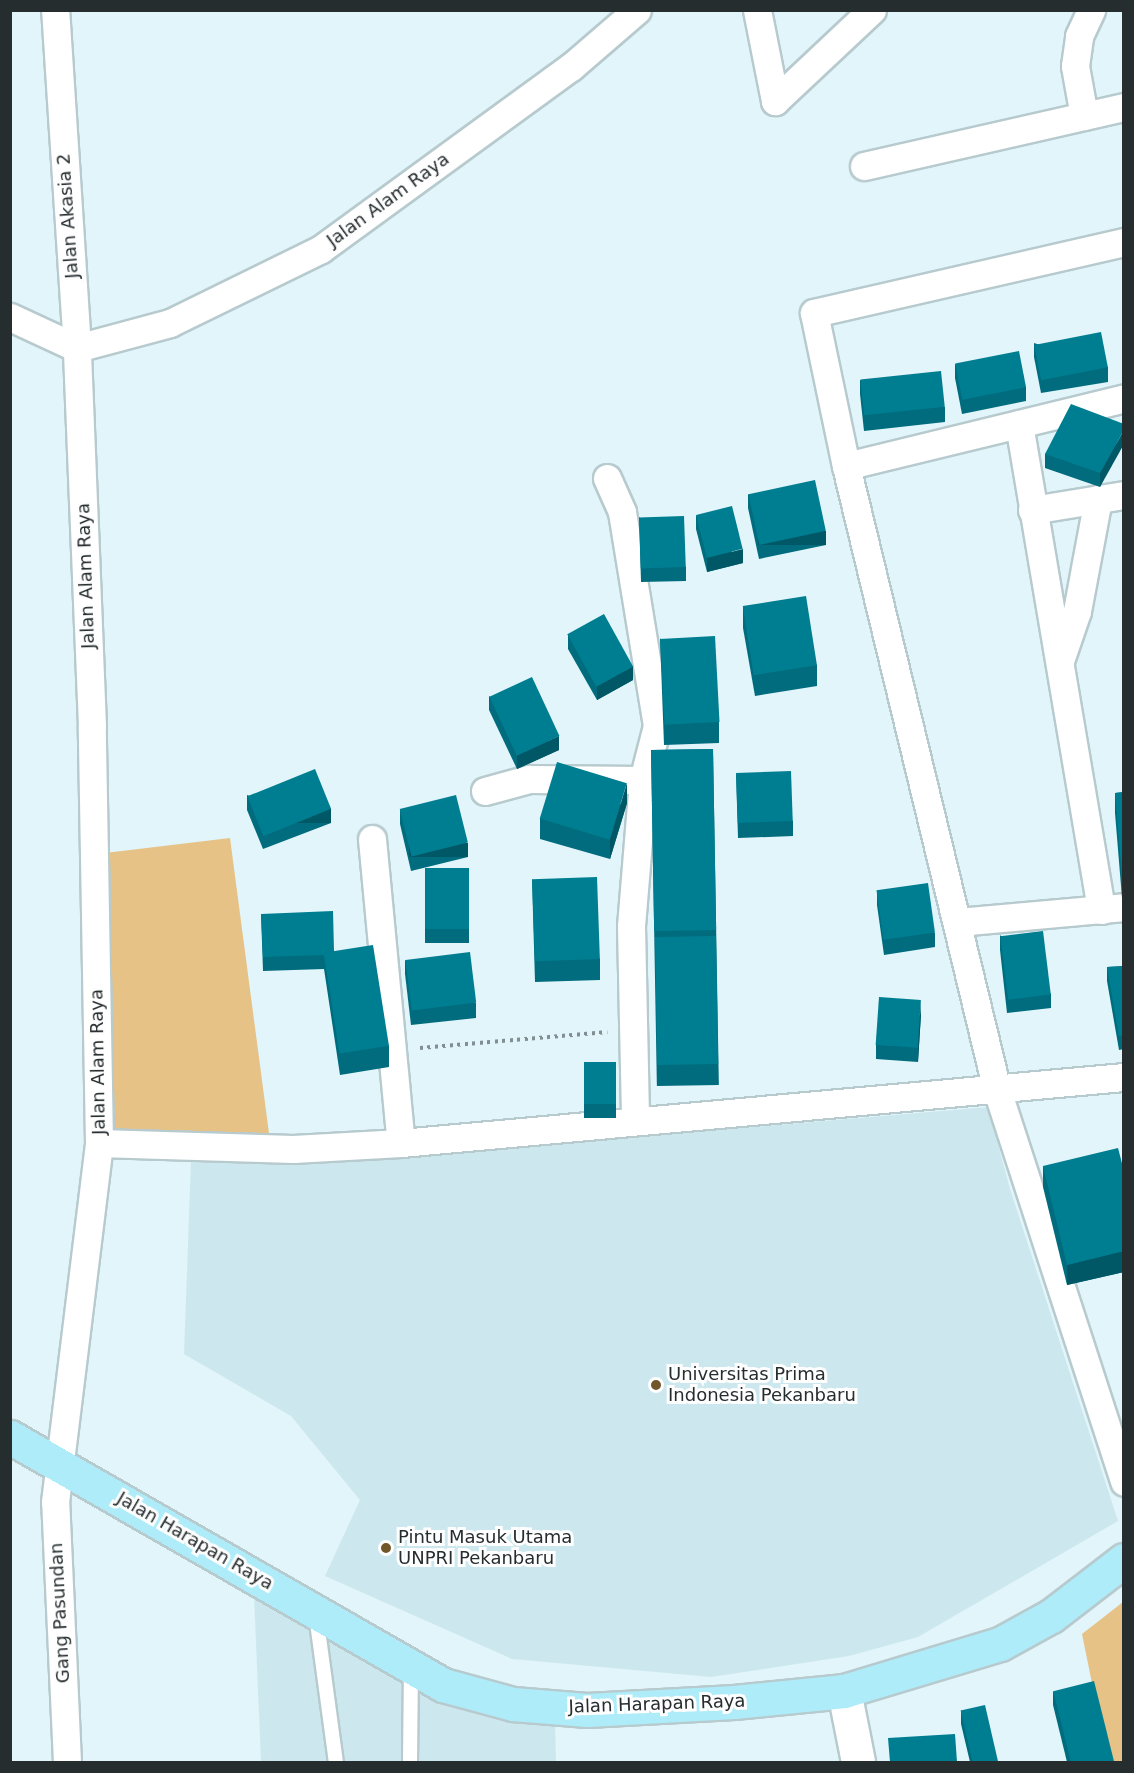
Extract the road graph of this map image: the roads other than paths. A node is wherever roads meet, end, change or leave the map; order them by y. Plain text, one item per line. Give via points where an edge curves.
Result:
1 (55, 10) edge
2 (637, 10) edge
3 (757, 10) edge
4 (872, 10) edge
5 (1091, 10) edge
6 (1124, 107) edge
7 (1084, 116) junction
8 (864, 166) dead end
9 (1124, 242) edge
10 (10, 317) edge
11 (77, 348) junction
12 (1124, 398) edge
13 (1019, 424) junction
14 (846, 466) junction
15 (607, 478) dead end
16 (1111, 497) edge
17 (1032, 510) junction
18 (1059, 662) junction
19 (643, 780) junction
20 (485, 790) dead end
21 (372, 839) dead end
22 (1112, 909) edge
23 (957, 922) junction
24 (1124, 1077) edge
25 (997, 1090) junction
26 (635, 1120) junction
27 (99, 1143) junction
28 (401, 1143) junction
29 (10, 1437) edge
30 (60, 1464) junction
31 (1124, 1482) edge
32 (1124, 1560) edge
33 (315, 1610) junction
34 (411, 1667) junction
35 (844, 1690) junction
36 (68, 1762) edge
37 (336, 1762) edge
38 (410, 1762) edge
39 (858, 1762) edge

1 - 11 street, Jalan Akasia 2
2 - 11 street, Jalan Alam Raya via 571,67 321,249 170,323
3 - 4 street via 775,101
5 - 7 street via 1079,36 1076,66
6 - 7 street
7 - 8 street
9 - 14 street via 814,313
10 - 11 street
11 - 27 street, Jalan Alam Raya via 93,726
12 - 13 street
13 - 14 street
13 - 17 street
14 - 23 street
15 - 19 street via 622,512 655,704 654,747
16 - 17 street
16 - 18 street
17 - 18 street
18 - 22 street
19 - 20 street via 528,779
19 - 26 street via 631,926
21 - 28 street
22 - 23 street
23 - 25 street
24 - 25 street
25 - 26 street
25 - 31 street
26 - 28 street
27 - 28 street via 293,1149
27 - 30 street, Jalan Alam Raya
29 - 30 main road, Jalan Harapan Raya
30 - 33 main road, Jalan Harapan Raya
30 - 36 street, Gang Pasundan via 55,1502
32 - 35 main road, Jalan Harapan Raya via 1051,1616 1000,1644
33 - 34 main road, Jalan Harapan Raya
33 - 37 lane
34 - 35 main road, Jalan Harapan Raya via 443,1685 513,1704 587,1710 734,1702
34 - 38 lane
35 - 39 street

